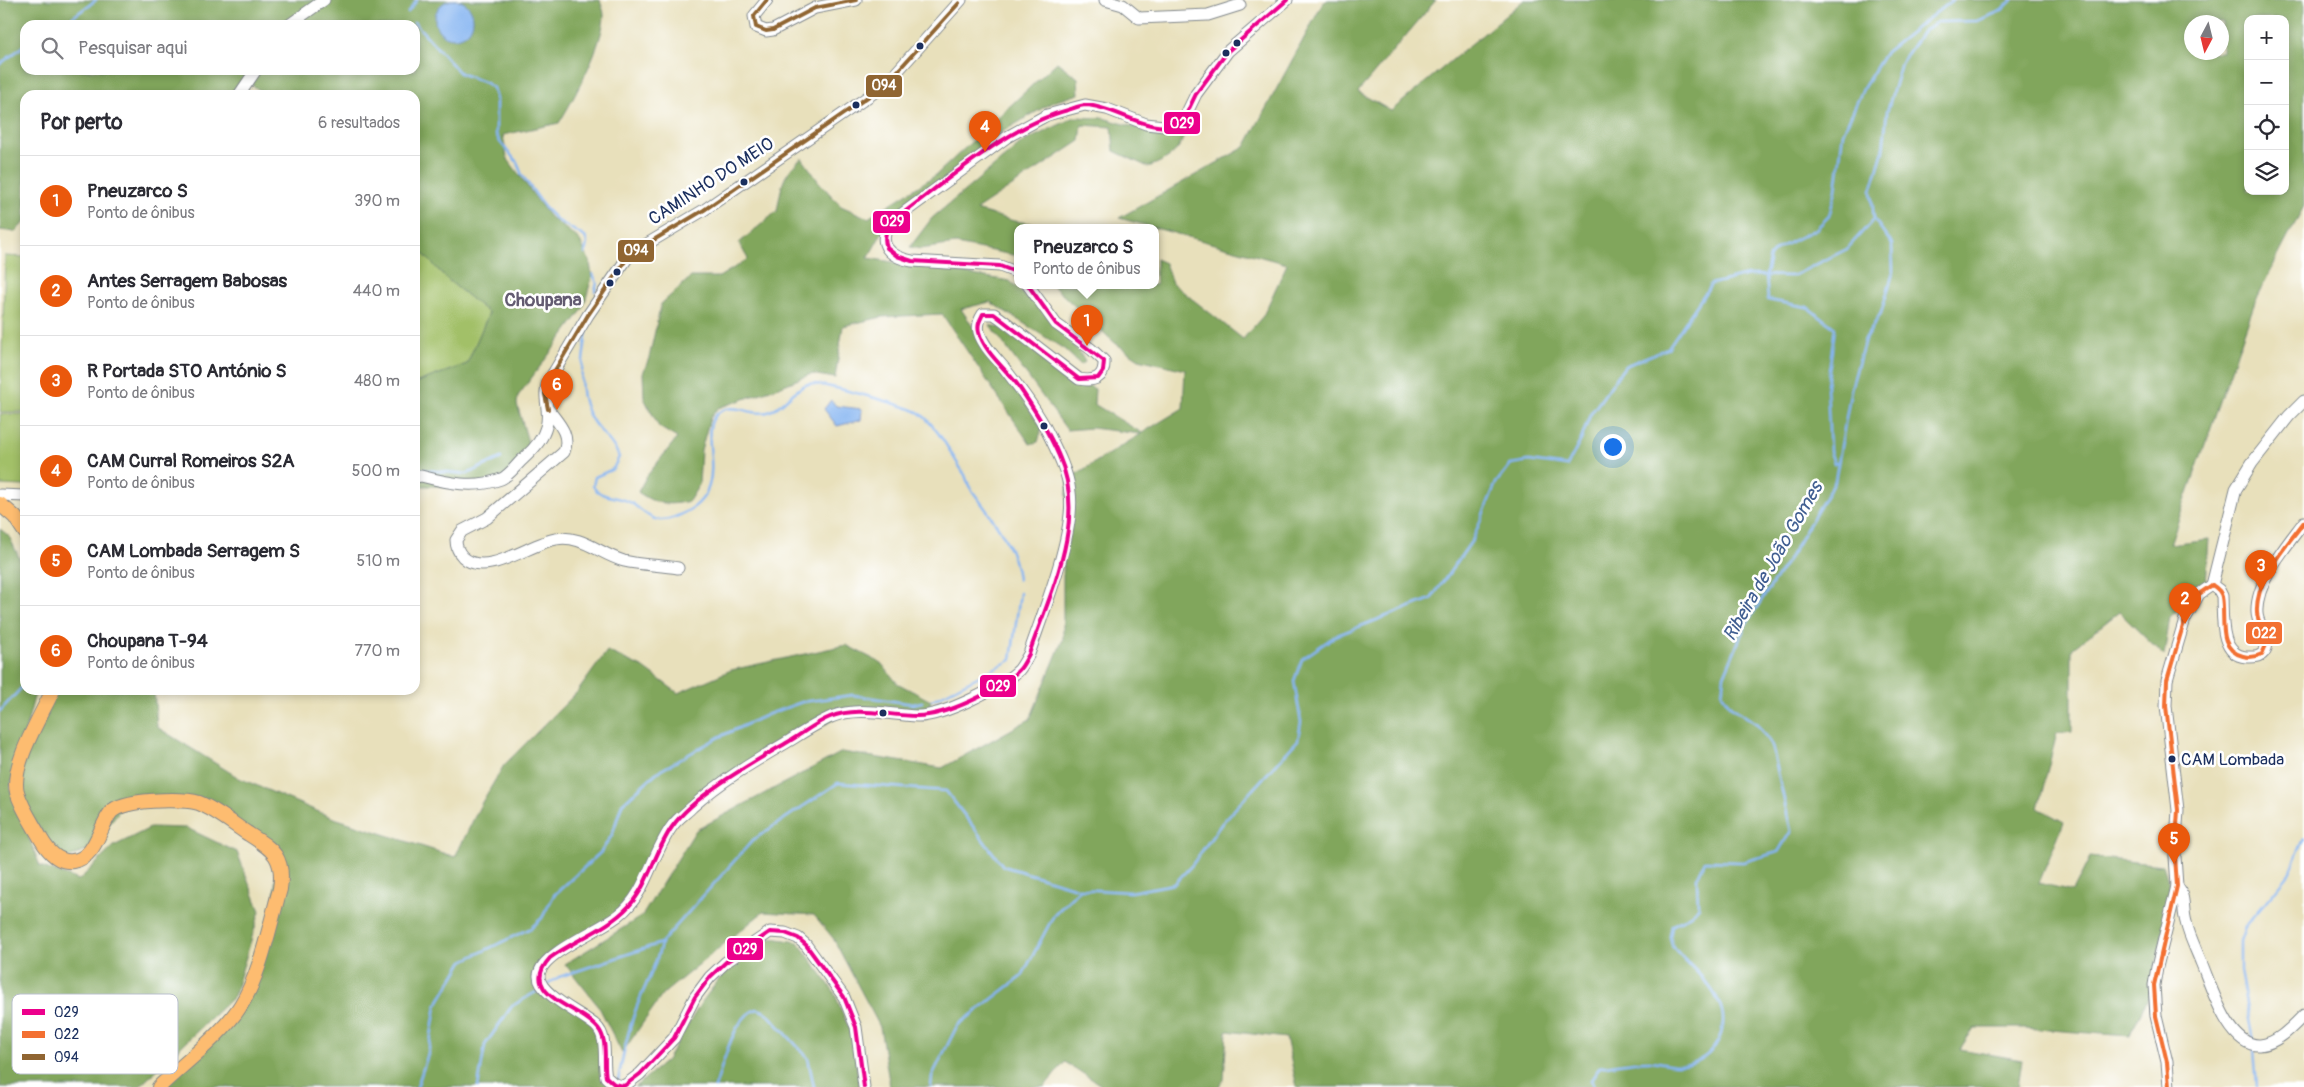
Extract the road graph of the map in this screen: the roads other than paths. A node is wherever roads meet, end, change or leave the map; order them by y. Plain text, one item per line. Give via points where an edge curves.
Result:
1 (324, 0) edge
2 (757, 0) edge
3 (767, 0) edge
4 (856, 0) edge
5 (1105, 0) edge
6 (1287, 0) edge
7 (957, 1) edge
8 (1240, 5) dead end
9 (295, 20) edge
10 (756, 26) junction
11 (253, 75) edge
12 (242, 90) edge
13 (1014, 272) edge
14 (1031, 289) edge
15 (2303, 401) edge
16 (548, 410) junction
17 (420, 476) edge
18 (0, 496) edge
19 (20, 496) edge
20 (0, 504) edge
21 (2304, 522) edge
22 (20, 524) edge
23 (678, 568) dead end
24 (2212, 585) junction
25 (51, 695) edge
26 (2177, 886) junction
27 (2304, 1015) edge
28 (178, 1069) edge
29 (173, 1074) edge
30 (159, 1087) edge
31 (864, 1087) edge
32 (2169, 1087) edge

1 - 9 street
2 - 10 street via 747,18 748,26
3 - 10 street via 756,12
4 - 10 street via 815,8 774,30 766,31
5 - 8 street via 1123,5 1139,18 1208,15
6 - 13 street via 1228,51 1196,94 1182,123 1173,128 1146,124 1107,109 1086,105 1047,115 1007,137 891,222 886,229 885,244 898,258 912,262 1000,266
7 - 16 street, CAMINHO DO MEIO via 885,85 704,210 630,254 548,382 545,394
11 - 12 street
14 - 31 street via 1056,324 1104,361 1104,370 1094,380 1079,379 994,314 983,314 978,320 978,331 986,345 1049,434 1068,479 1070,493 1071,508 1056,570 1029,654 1020,668 1006,680 941,712 918,716 850,711 830,717 733,774 674,823 636,894 621,914 543,963 539,974 550,996 598,1028 603,1041 606,1077 614,1084 627,1085 674,1038 710,977 770,932 785,933 806,945 844,997 856,1027
15 - 24 street via 2252,463 2236,489
16 - 17 street, CAMINHO DO MEIO via 544,435 531,452 502,478 461,486
16 - 23 street via 565,433 564,452 487,518 462,532 456,540 459,552 468,561 482,565 555,539 572,538 606,555
18 - 19 street
20 - 22 main road
21 - 24 street via 2277,558 2260,595 2257,612 2266,637 2264,653 2256,658 2241,657 2232,651 2226,643 2222,596 2220,590
24 - 26 street via 2199,594 2185,619 2167,680 2166,706 2178,810
25 - 28 main road via 22,758 17,774 17,791 46,848 54,856 73,861 83,858 112,811 124,804 184,800 211,809 268,846 281,864 280,889 250,988 240,1007
26 - 27 street via 2184,899 2185,922 2212,991 2235,1034 2248,1043 2269,1043
26 - 32 street via 2154,985 2156,1016 2167,1062
29 - 30 main road

